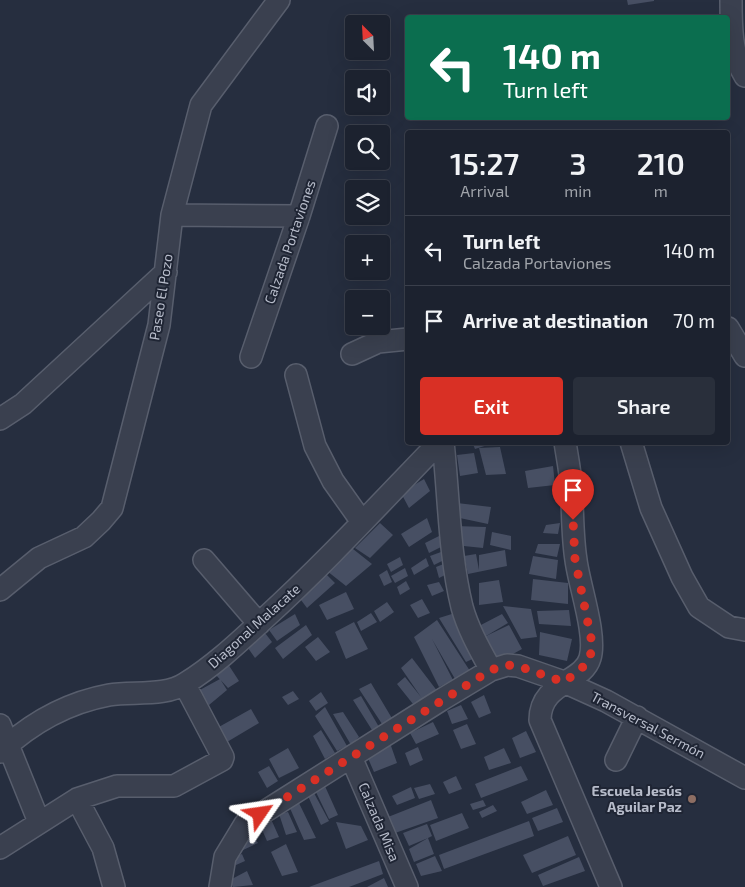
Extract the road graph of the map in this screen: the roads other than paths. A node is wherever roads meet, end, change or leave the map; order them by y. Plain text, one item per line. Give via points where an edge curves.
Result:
1 (279, 0) edge
2 (731, 0) edge
3 (745, 76) edge
4 (327, 126) dead end
5 (172, 215) junction
6 (299, 216) junction
7 (166, 272) junction
8 (730, 331) edge
9 (405, 339) edge
10 (352, 354) dead end
11 (745, 356) edge
12 (251, 357) dead end
13 (296, 375) dead end
14 (0, 418) edge
15 (439, 445) edge
16 (443, 445) edge
17 (565, 445) edge
18 (632, 445) edge
19 (362, 522) junction
20 (61, 537) dead end
21 (84, 537) junction
22 (204, 560) dead end
23 (0, 590) edge
24 (259, 624) junction
25 (745, 630) edge
26 (491, 670) junction
27 (564, 682) junction
28 (185, 685) junction
29 (637, 717) junction
30 (3, 740) edge
31 (351, 757) junction
32 (616, 760) dead end
33 (745, 778) edge
34 (77, 799) junction
35 (39, 822) junction
36 (0, 848) edge
37 (114, 887) edge
38 (220, 887) edge
39 (407, 887) edge
40 (611, 887) edge

1 - 5 street, Paseo El Pozo via 201,105
2 - 3 street via 733,43
4 - 6 street, Calzada Portaviones
5 - 6 street
5 - 7 street, Paseo El Pozo
6 - 12 street, Calzada Portaviones
7 - 14 street via 22,404
7 - 21 street, Paseo El Pozo via 160,325 118,491 112,508
8 - 11 street
9 - 10 street via 378,342
13 - 19 street via 315,446 333,481
15 - 19 street, Diagonal Malacate
16 - 26 street via 462,608
17 - 27 street via 571,481 575,559 592,643 590,659
18 - 25 street via 651,508 682,577 700,607 729,627
19 - 24 street, Diagonal Malacate
20 - 21 street
21 - 23 street, Paseo El Pozo via 39,558
22 - 24 street
24 - 28 street, Diagonal Malacate via 226,655
26 - 27 street, Transversal Sermón via 507,665 518,666
26 - 31 street, Transversal Sermón
27 - 29 street, Transversal Sermón
27 - 40 street via 540,708 540,720
28 - 30 street, Diagonal Malacate via 108,696 53,712
28 - 34 street via 222,760 174,786 118,786
29 - 32 street
29 - 33 street, Transversal Sermón
30 - 35 street
31 - 38 street, Transversal Sermón via 245,824 225,857
31 - 39 street, Calzada Misa
34 - 35 street
34 - 37 street via 103,848
35 - 36 street

